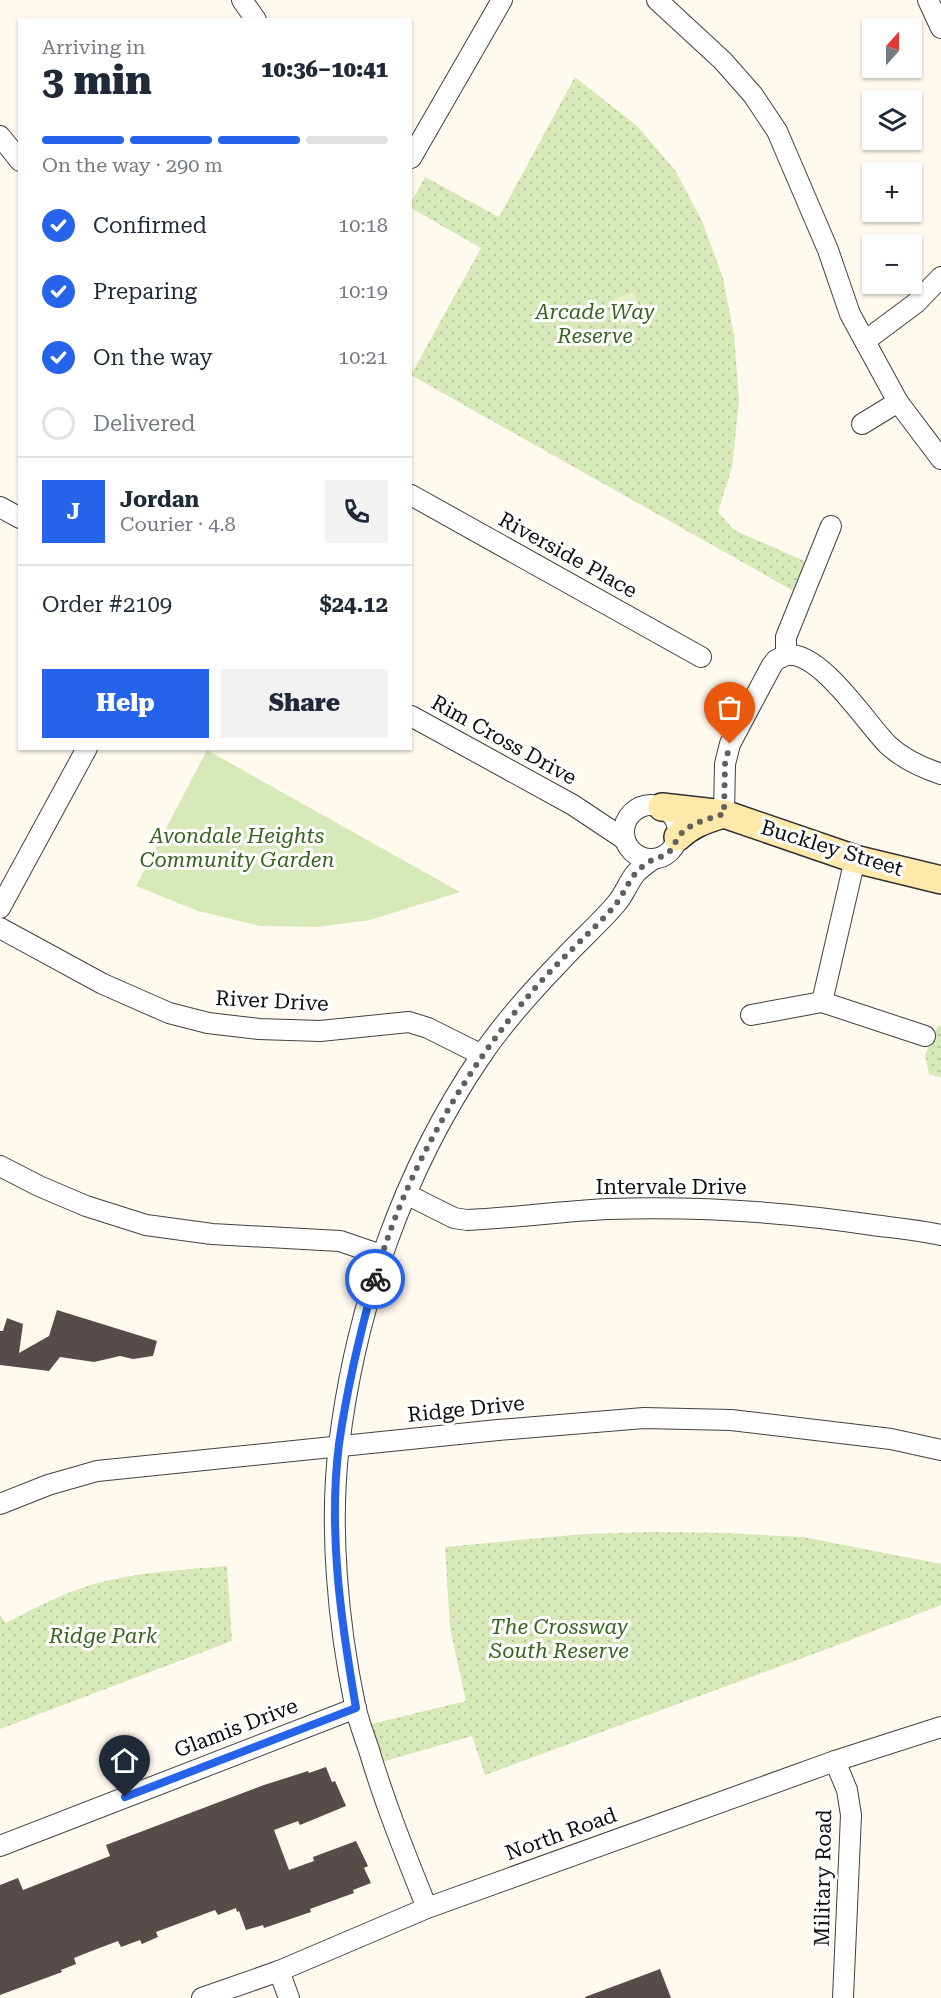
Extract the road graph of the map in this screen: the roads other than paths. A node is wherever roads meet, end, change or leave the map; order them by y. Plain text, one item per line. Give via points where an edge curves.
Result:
1 (242, 0) edge
2 (501, 0) edge
3 (657, 0) edge
4 (928, 0) edge
5 (255, 18) edge
6 (941, 28) edge
7 (0, 136) edge
8 (412, 157) edge
9 (18, 158) edge
10 (941, 276) edge
11 (865, 341) junction
12 (898, 402) junction
13 (862, 424) dead end
14 (941, 459) edge
15 (412, 496) edge
16 (0, 507) edge
17 (18, 517) edge
18 (831, 526) dead end
19 (786, 655) junction
20 (701, 657) dead end
21 (412, 717) edge
22 (86, 750) edge
23 (941, 774) edge
24 (573, 805) junction
25 (662, 807) junction
26 (635, 809) junction
27 (724, 814) junction
28 (678, 837) junction
29 (626, 843) junction
30 (653, 859) junction
31 (855, 859) junction
32 (941, 880) edge
33 (624, 893) junction
34 (0, 908) edge
35 (0, 928) edge
36 (822, 1002) junction
37 (751, 1015) dead end
38 (925, 1036) dead end
39 (482, 1055) junction
40 (0, 1166) edge
41 (406, 1194) junction
42 (941, 1235) edge
43 (381, 1255) junction
44 (339, 1445) junction
45 (941, 1450) edge
46 (0, 1504) edge
47 (356, 1708) junction
48 (941, 1727) edge
49 (835, 1761) junction
50 (0, 1846) edge
51 (427, 1908) junction
52 (279, 1971) junction
53 (202, 1998) edge
54 (290, 1998) edge
55 (843, 1998) edge

1 - 5 street
2 - 8 street
3 - 11 street via 723,61 777,131 828,250 850,314
4 - 6 street
7 - 9 street
10 - 11 street via 916,303
11 - 12 street
12 - 13 street
12 - 14 street
15 - 20 street, Riverside Place
16 - 17 street
18 - 19 street via 786,637
19 - 23 street via 807,660 833,680 890,746
19 - 27 street via 772,665 730,744 725,764
21 - 24 street, Rim Cross Drive
22 - 34 street
24 - 26 street, Rim Cross Drive via 616,814
24 - 29 street, Rim Cross Drive
25 - 26 street via 653,804
25 - 27 street, Buckley Street
25 - 28 street via 675,819
26 - 29 street via 625,822
27 - 28 street via 697,823
27 - 31 street, Buckley Street
28 - 30 street via 669,853
29 - 30 street via 639,856
29 - 33 street
30 - 33 street via 634,875
31 - 32 street, Buckley Street
31 - 36 street
33 - 39 street via 531,992
35 - 39 street, River Drive via 103,984 169,1013 208,1023 259,1029 320,1031 409,1022
36 - 37 street
36 - 38 street
39 - 41 street via 438,1129
40 - 43 street via 86,1206 146,1225 212,1234 340,1241
41 - 42 street, Intervale Drive via 454,1218 467,1220 612,1209 698,1209 783,1214
41 - 43 street
43 - 44 street via 364,1317
44 - 45 street, Ridge Drive via 644,1418 731,1420 891,1439
44 - 46 street, Ridge Drive via 97,1471
44 - 47 street via 337,1566 343,1635
47 - 50 street, Glamis Drive
47 - 51 street via 392,1819
48 - 49 street, North Road
49 - 51 street, North Road
49 - 55 street, Military Road via 847,1790 851,1815
51 - 52 street, North Road
52 - 53 street, North Road
52 - 54 street

